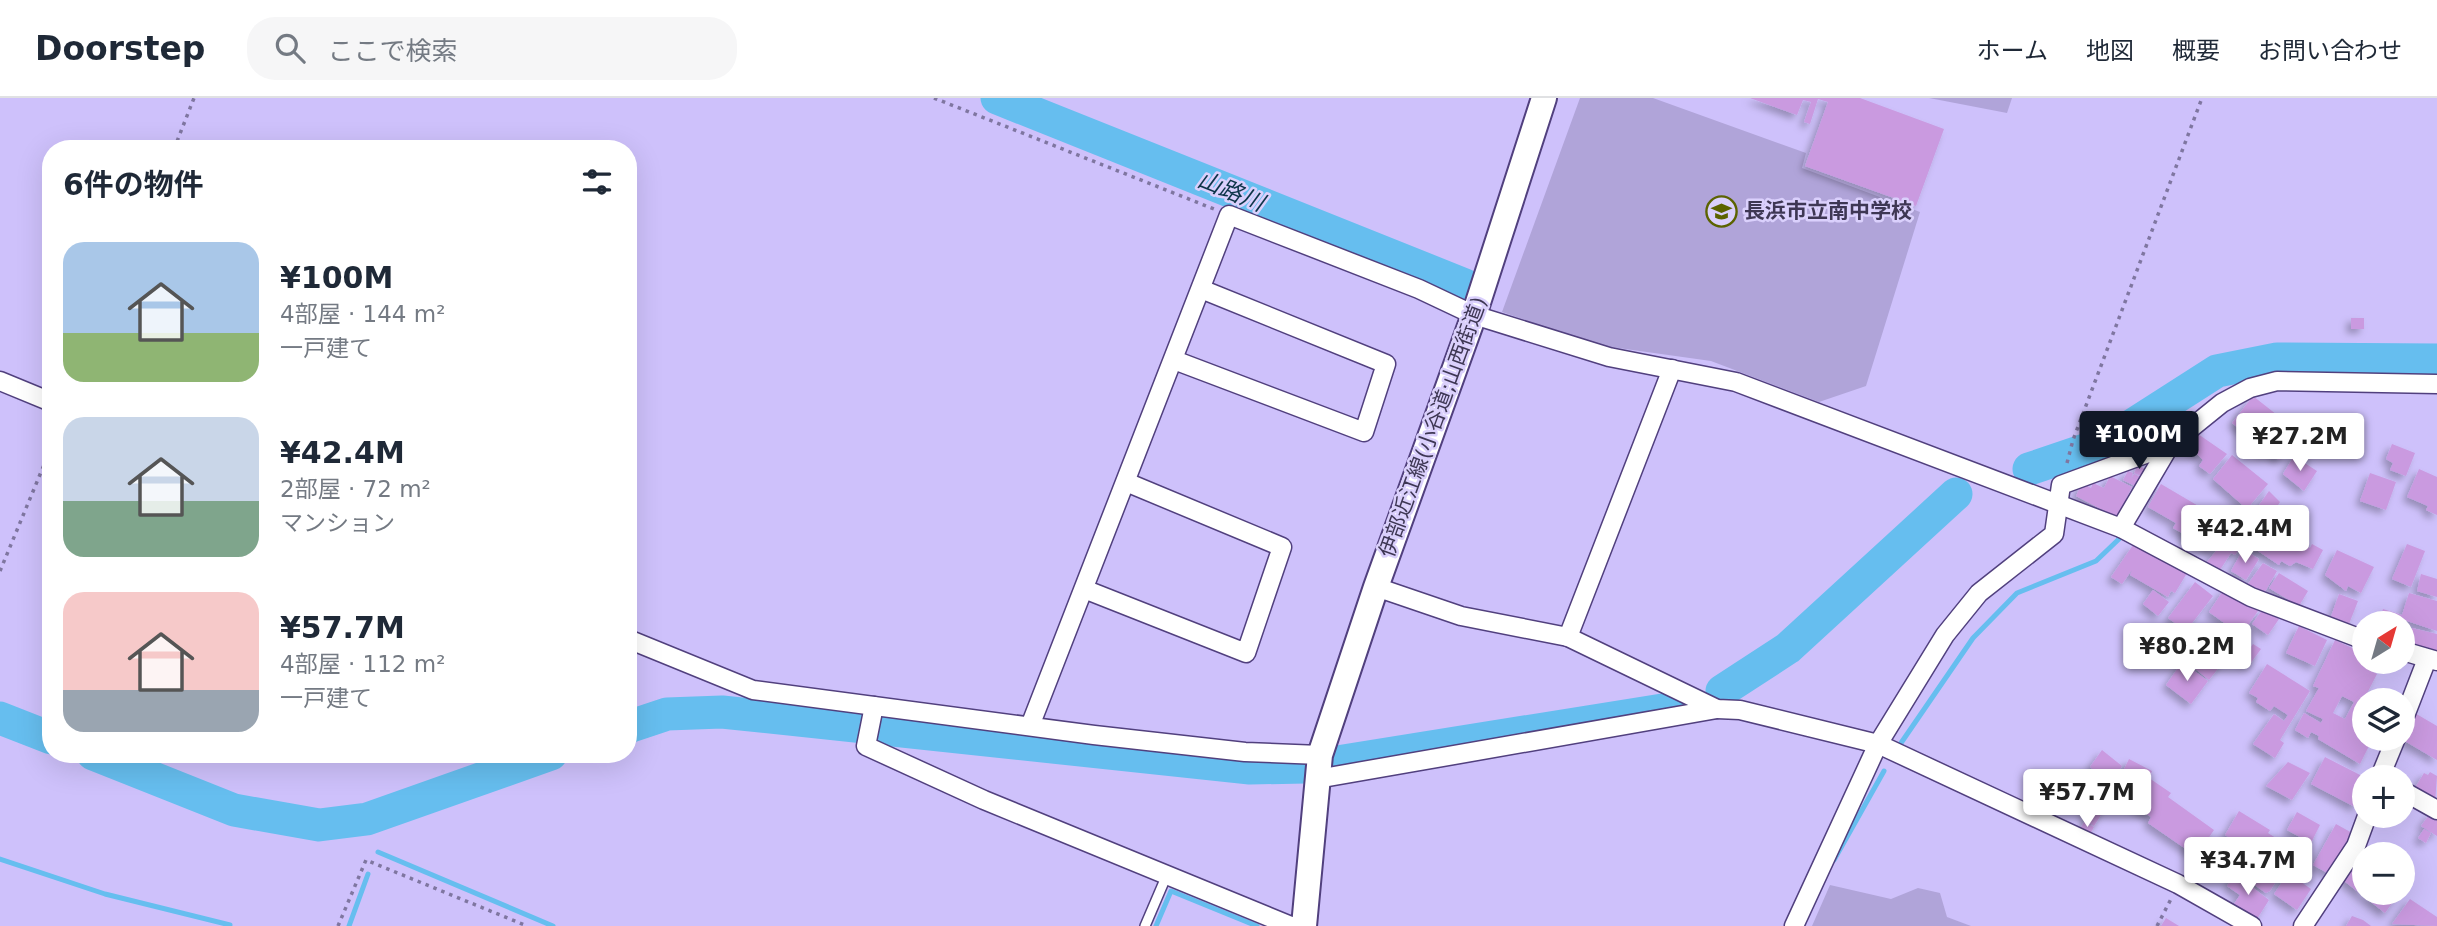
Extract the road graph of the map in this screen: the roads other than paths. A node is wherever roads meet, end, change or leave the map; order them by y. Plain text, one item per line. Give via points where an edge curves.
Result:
1 (1544, 98) edge
2 (1201, 289) junction
3 (1474, 315) junction
4 (1174, 360) junction
5 (1672, 369) junction
6 (0, 381) edge
7 (2437, 384) edge
8 (42, 398) edge
9 (2170, 445) junction
10 (1126, 482) junction
11 (2059, 508) junction
12 (2121, 528) junction
13 (1376, 587) junction
14 (1084, 589) junction
15 (2352, 635) edge
16 (1568, 637) junction
17 (637, 643) edge
18 (2415, 655) edge
19 (2432, 660) edge
20 (2415, 696) edge
21 (874, 706) junction
22 (1717, 709) junction
23 (1030, 726) junction
24 (1878, 744) junction
25 (1318, 770) junction
26 (2415, 798) edge
27 (2437, 810) edge
28 (2363, 828) edge
29 (1167, 877) junction
30 (1145, 926) edge
31 (1291, 926) edge
32 (1304, 926) edge
33 (1794, 926) edge
34 (2252, 926) edge
35 (2303, 926) edge

1 - 3 main road, 伊部近江線(小谷道;山西街道)
2 - 3 street via 1229,215
2 - 4 street
2 - 4 street via 1386,364 1364,432
3 - 5 street via 1609,357
3 - 13 main road, 伊部近江線(小谷道;山西街道)
4 - 10 street
5 - 11 street via 1736,382
5 - 16 street
6 - 8 street
7 - 9 street via 2277,381 2222,402
9 - 11 street via 2061,485
9 - 12 street
10 - 14 street
10 - 14 street via 1282,547 1246,653
11 - 12 street
11 - 24 street via 2054,534 1979,593 1945,635
12 - 15 street via 2251,597
13 - 16 street via 1461,616
13 - 25 main road, 伊部近江線(小谷道;山西街道)
14 - 23 street
16 - 22 street
17 - 21 street via 753,690
18 - 19 street
19 - 20 street
21 - 23 street
21 - 29 street via 866,746
22 - 24 street via 1741,710
22 - 25 street
23 - 25 street via 1245,752
24 - 33 street
24 - 34 street via 2180,886
25 - 32 main road, 伊部近江線(小谷道;山西街道)
26 - 27 street
28 - 35 street via 2356,846
29 - 30 lane
29 - 31 street

